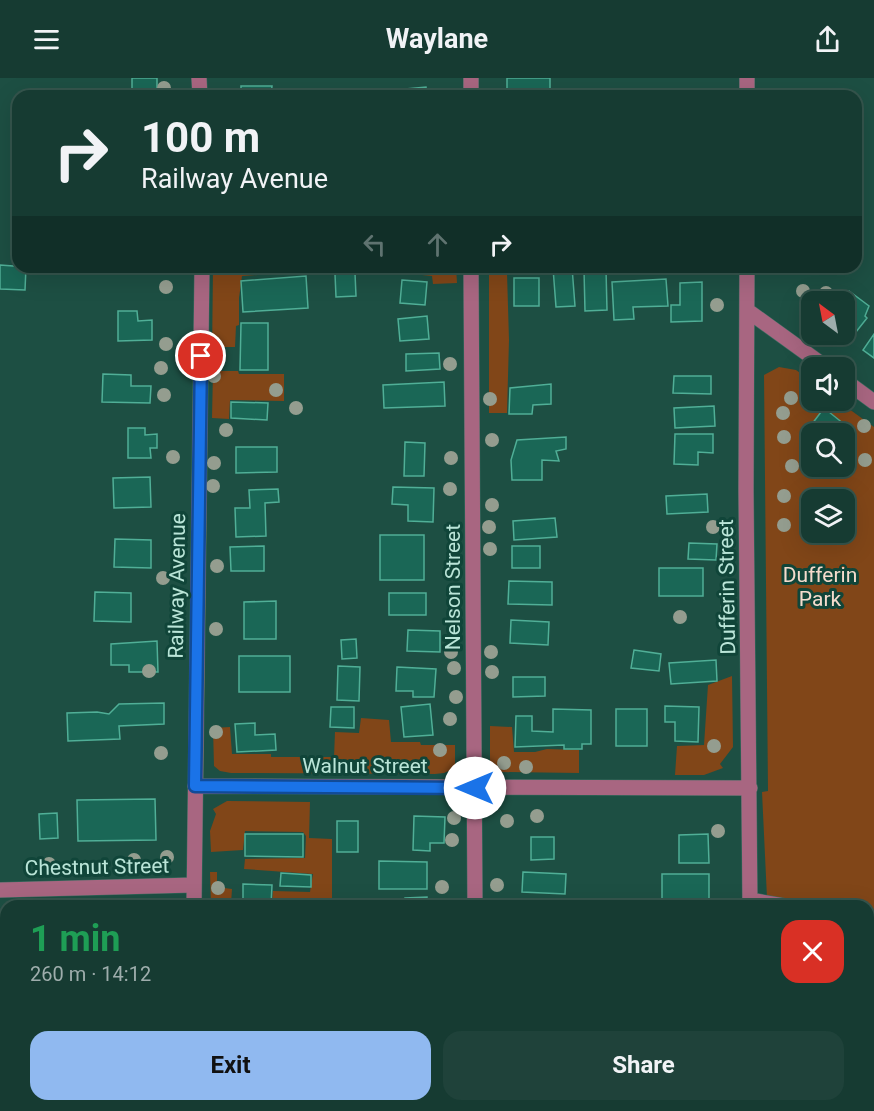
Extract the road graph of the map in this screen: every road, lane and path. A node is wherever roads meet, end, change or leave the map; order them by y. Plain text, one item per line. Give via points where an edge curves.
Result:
1 (202, 273) edge
2 (471, 273) edge
3 (747, 273) edge
4 (748, 311) junction
5 (812, 357) edge
6 (855, 388) edge
7 (874, 402) edge
8 (195, 786) junction
9 (475, 788) junction
10 (750, 788) junction
11 (194, 885) junction
12 (0, 890) edge
13 (194, 900) edge
14 (475, 900) edge
15 (750, 900) edge

1 - 8 street, Railway Avenue
2 - 9 street, Nelson Street
3 - 4 street, Dufferin Street
4 - 5 street
4 - 10 street, Dufferin Street
6 - 7 street
8 - 9 street, Walnut Street
8 - 11 street, Railway Avenue
9 - 10 street, Walnut Street
9 - 14 street, Nelson Street
10 - 15 street, Dufferin Street
11 - 12 street, Chestnut Street
11 - 13 street, Railway Avenue

